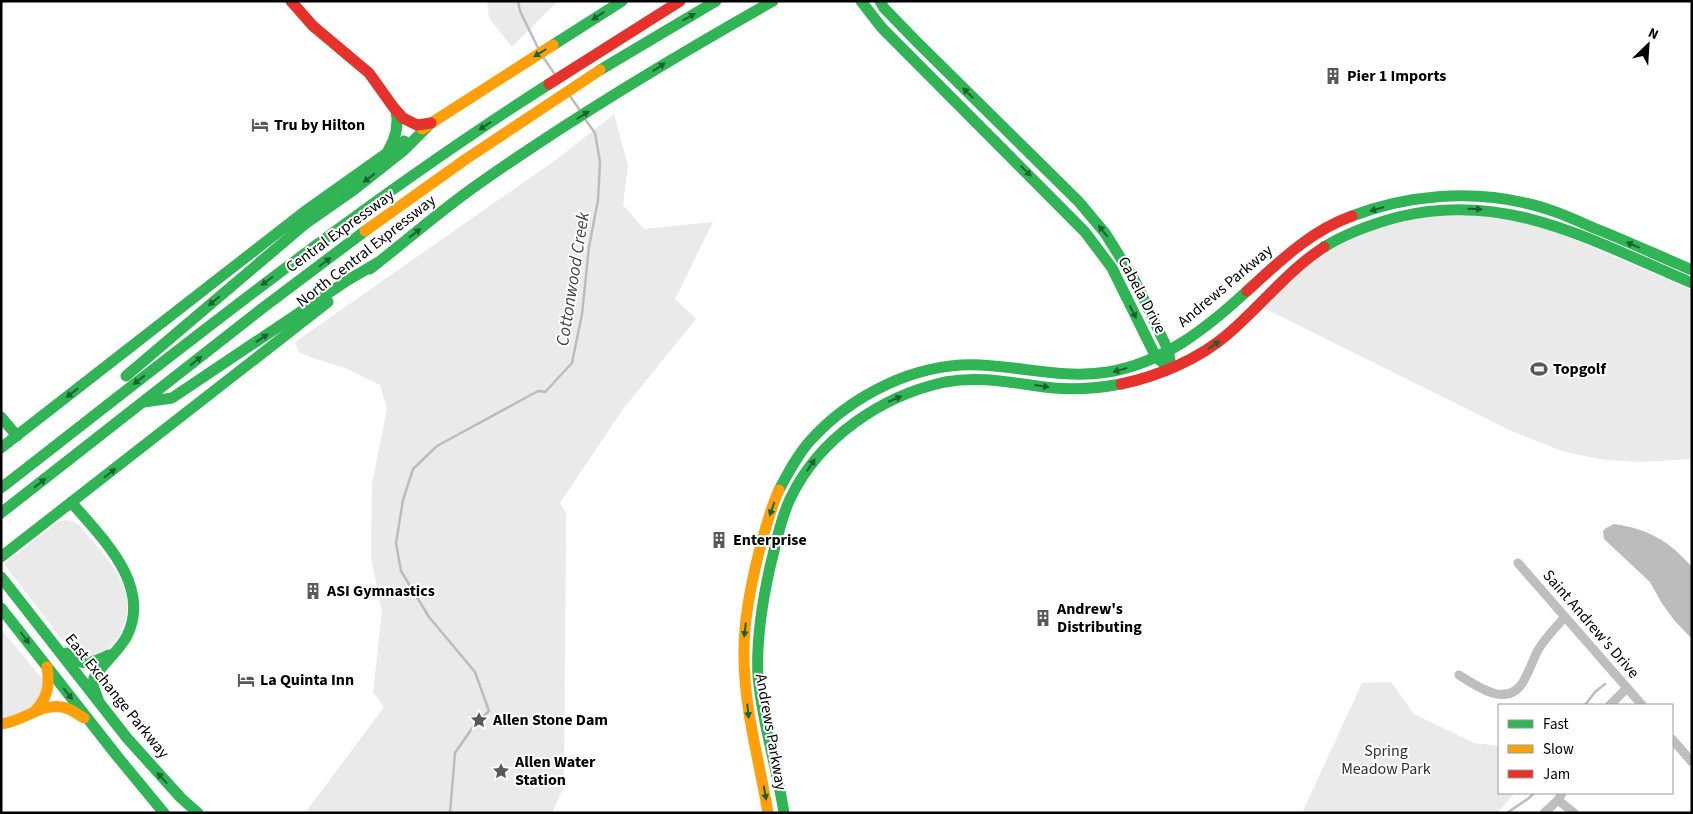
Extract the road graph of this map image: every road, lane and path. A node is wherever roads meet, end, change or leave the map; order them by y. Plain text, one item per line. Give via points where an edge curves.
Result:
1 (291, 1) edge
2 (622, 1) edge
3 (680, 1) edge
4 (716, 1) edge
5 (773, 1) edge
6 (861, 1) edge
7 (880, 1) edge
8 (396, 110) junction
9 (431, 123) junction
10 (388, 152) junction
11 (1425, 198) junction
12 (1426, 211) junction
13 (376, 263) junction
14 (1678, 264) junction
15 (1692, 270) edge
16 (1672, 275) junction
17 (1692, 284) edge
18 (1168, 350) junction
19 (1156, 357) junction
20 (1016, 368) junction
21 (1171, 368) junction
22 (934, 385) junction
23 (144, 402) junction
24 (842, 410) junction
25 (1, 417) edge
26 (90, 418) junction
27 (852, 422) junction
28 (17, 436) junction
29 (1, 448) edge
30 (1, 488) edge
31 (72, 503) junction
32 (1, 513) edge
33 (1, 557) edge
34 (1518, 563) dead end
35 (1, 577) edge
36 (751, 584) junction
37 (765, 587) junction
38 (2, 609) edge
39 (1565, 617) junction
40 (54, 644) junction
41 (114, 652) junction
42 (47, 667) junction
43 (1459, 675) dead end
44 (1627, 688) junction
45 (1611, 704) edge
46 (1641, 704) edge
47 (105, 710) junction
48 (33, 714) junction
49 (90, 721) junction
50 (1, 724) edge
51 (1673, 740) edge
52 (768, 742) junction
53 (754, 744) junction
54 (1692, 762) edge
55 (1560, 796) edge
56 (197, 812) edge
57 (164, 813) edge
58 (768, 813) edge
59 (784, 813) edge
60 (1544, 813) edge
61 (1574, 813) edge

1 - 8 main road via 317,29 358,62
2 -> 9 main road
3 -> 26 main road, Central Expressway via 526,99 360,212
23 -> 4 main road, Central Expressway via 327,260 454,168 534,112
13 -> 5 main road, North Central Expressway via 476,186 549,137 693,46
6 -> 19 main road, Cabela Drive via 882,28 1085,232 1112,268
18 -> 7 main road, Cabela Drive via 1135,281 1105,233 1079,202 916,42
8 - 9 main road via 416,125
8 - 10 main road via 397,132
9 - 10 main road
9 -> 26 main road via 403,151 305,224 120,381
10 -> 28 main road via 304,212
11 - 12 main road
14 -> 11 main road, Andrews Parkway via 1568,217 1526,203 1485,196
11 -> 18 main road, Andrews Parkway via 1347,218 1313,236 1200,331
12 -> 16 main road, Andrews Parkway via 1483,210 1523,217 1564,228
21 -> 12 main road, Andrews Parkway via 1210,348 1234,330 1287,275 1321,249 1370,226
23 -> 13 main road via 172,398
31 -> 13 main road, North Central Expressway
14 - 15 main road, Andrews Parkway
14 - 16 main road
16 - 17 main road, Andrews Parkway
18 - 19 main road, Andrews Parkway
18 - 21 main road, Cabela Drive
19 -> 20 main road, Andrews Parkway via 1117,371 1092,375 1064,375
19 - 21 main road, Cabela Drive
20 - 22 main road via 1013,373 1006,374 978,372 945,376
20 - 24 main road, Andrews Parkway via 959,365 917,373 876,389
22 -> 21 main road, Andrews Parkway via 976,379 1073,390 1097,389
27 -> 22 main road, Andrews Parkway via 887,403
32 -> 23 main road, Central Expressway
24 - 27 main road
24 -> 36 main road, Andrews Parkway via 806,445 780,488
25 - 28 main road
26 - 30 main road, Central Expressway
37 -> 27 main road, Andrews Parkway via 777,536 793,493 818,455
28 - 29 main road
31 - 33 main road, North Central Expressway
31 - 41 main road via 124,569 132,587 132,623
34 - 39 street, Saint Andrew's Drive
35 - 40 main road, East Exchange Parkway
36 - 37 main road
36 -> 53 main road, Andrews Parkway via 744,664
37 - 52 main road, Andrews Parkway via 758,667
38 -> 42 main road
39 - 43 street via 1539,648 1520,686 1510,694 1490,692
39 - 44 street, Saint Andrew's Drive
40 - 41 main road via 81,663 94,662
40 - 47 main road, East Exchange Parkway
41 - 47 main road via 94,678 95,693
42 - 48 main road via 48,692
42 -> 49 main road
44 - 45 street
44 - 46 street, Saint Andrew's Drive
56 -> 47 main road, East Exchange Parkway via 158,773
48 - 49 main road via 60,706
48 - 50 main road via 14,723
49 - 57 main road
51 - 54 street
52 - 53 main road
52 - 59 main road, Andrews Parkway
53 -> 58 main road, Andrews Parkway
55 - 60 street
55 - 61 street

